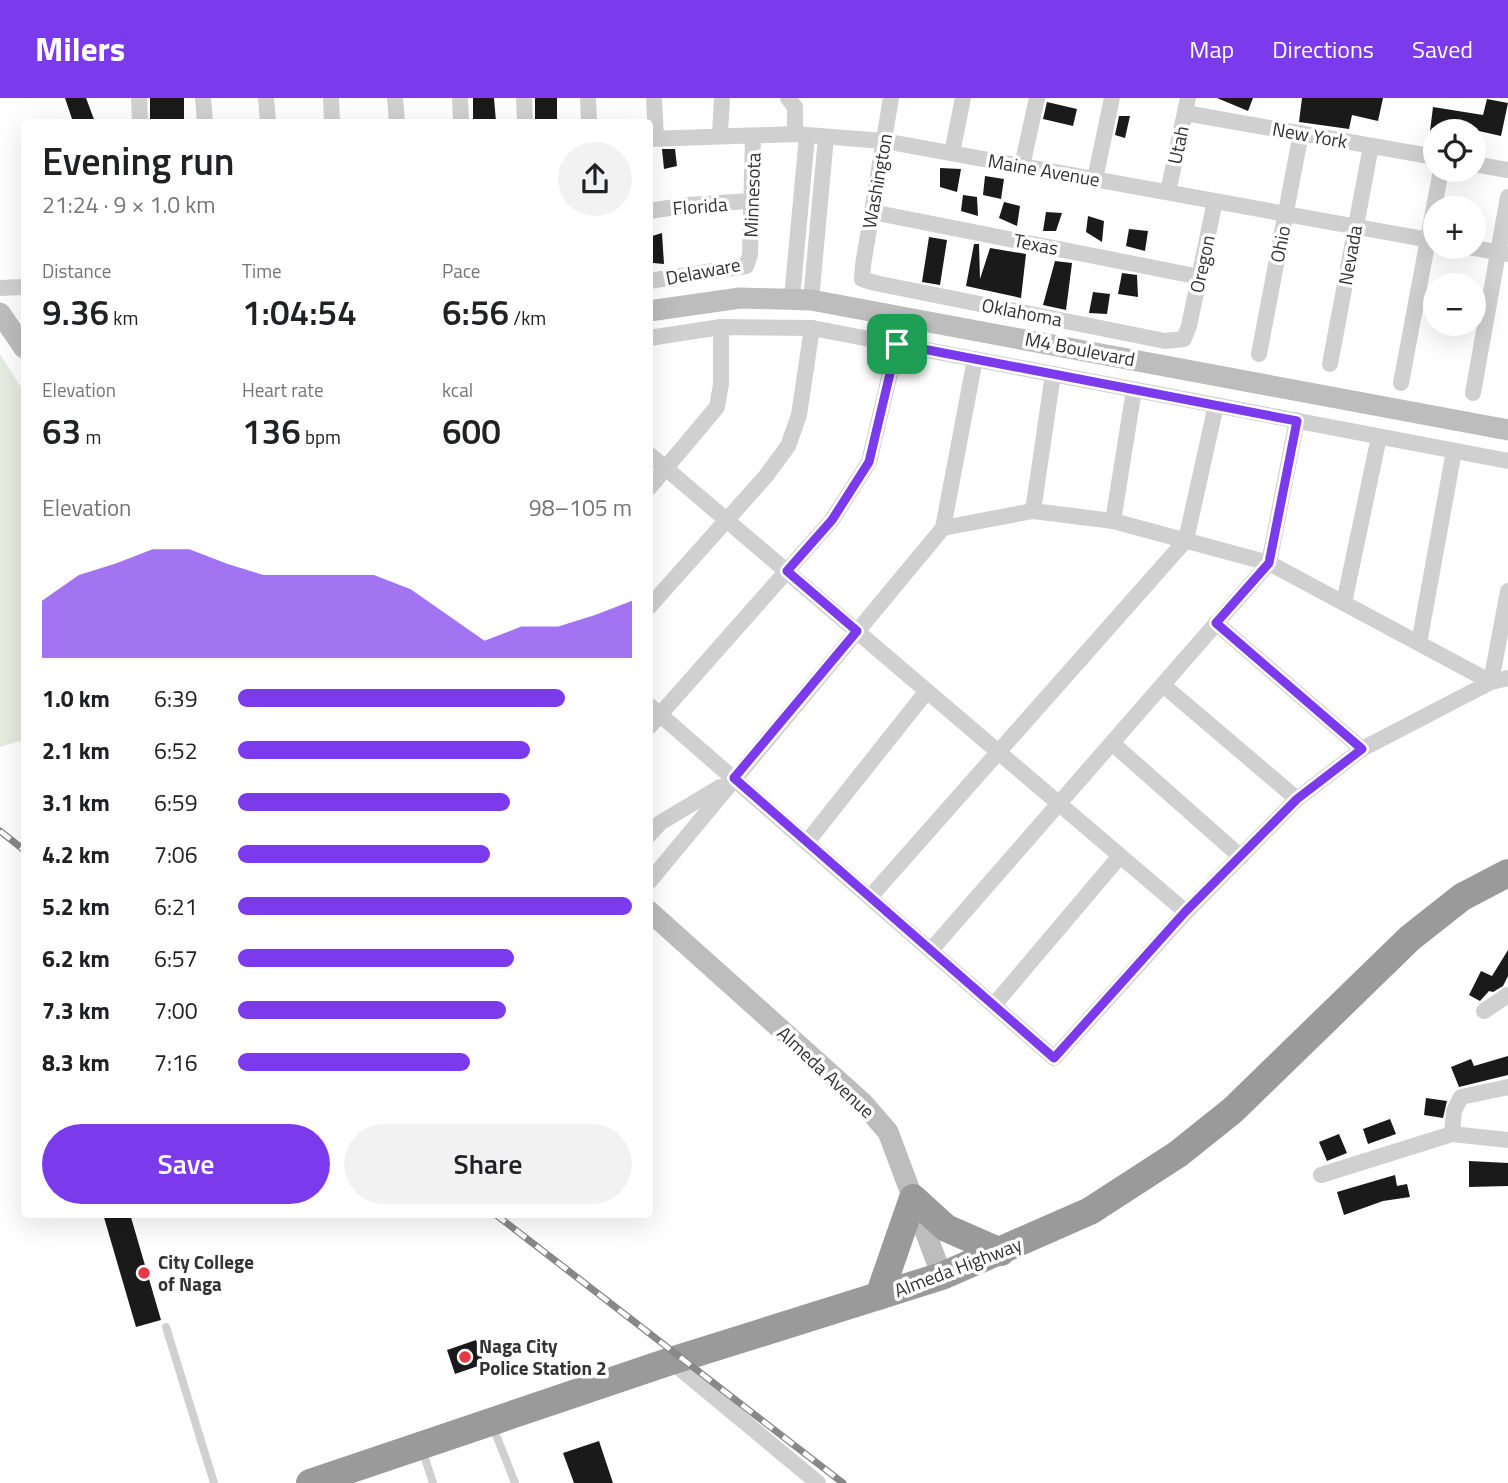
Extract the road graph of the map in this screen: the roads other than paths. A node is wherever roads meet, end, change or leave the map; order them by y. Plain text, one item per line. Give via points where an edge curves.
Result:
1 (139, 98) edge
2 (203, 98) edge
3 (266, 98) edge
4 (331, 98) edge
5 (395, 98) edge
6 (460, 98) edge
7 (524, 98) edge
8 (588, 98) edge
9 (654, 98) edge
10 (722, 98) edge
11 (788, 98) edge
12 (891, 98) edge
13 (963, 98) edge
14 (1037, 98) edge
15 (1112, 98) edge
16 (1186, 105) edge
17 (140, 119) edge
18 (205, 119) edge
19 (268, 119) edge
20 (332, 119) edge
21 (397, 119) edge
22 (461, 119) edge
23 (525, 119) edge
24 (589, 119) edge
25 (1301, 133) junction
26 (720, 134) junction
27 (801, 135) junction
28 (753, 136) junction
29 (826, 137) junction
30 (653, 139) edge
31 (884, 141) junction
32 (1371, 146) junction
33 (952, 153) junction
34 (1423, 155) edge
35 (1022, 166) junction
36 (1486, 166) edge
37 (1508, 170) edge
38 (1095, 179) junction
39 (1168, 192) junction
40 (1508, 197) edge
41 (750, 201) junction
42 (1215, 201) junction
43 (653, 210) edge
44 (872, 212) junction
45 (1286, 214) junction
46 (1356, 226) junction
47 (1423, 238) edge
48 (1503, 253) edge
49 (750, 255) joint
50 (1428, 259) edge
51 (863, 265) joint
52 (1200, 277) junction
53 (653, 280) edge
54 (21, 287) edge
55 (0, 288) edge
56 (802, 299) junction
57 (653, 309) edge
58 (0, 313) edge
59 (721, 327) junction
60 (1189, 327) joint
61 (812, 328) junction
62 (653, 337) edge
63 (21, 344) edge
64 (897, 344) junction
65 (1259, 354) dead end
66 (975, 359) junction
67 (1330, 364) dead end
68 (1053, 374) junction
69 (1401, 383) dead end
70 (1134, 390) junction
71 (1473, 393) dead end
72 (1216, 405) junction
73 (1297, 421) junction
74 (1508, 430) edge
75 (1379, 437) junction
76 (1454, 452) junction
77 (653, 457) edge
78 (1508, 461) edge
79 (666, 468) junction
80 (653, 483) edge
81 (1033, 511) junction
82 (727, 520) junction
83 (1113, 521) junction
84 (943, 528) junction
85 (1186, 540) junction
86 (1269, 563) junction
87 (787, 571) junction
88 (1508, 591) edge
89 (653, 603) edge
90 (1344, 603) junction
91 (1216, 623) junction
92 (857, 631) junction
93 (1419, 643) junction
94 (1508, 678) edge
95 (1491, 682) junction
96 (1163, 685) junction
97 (927, 691) junction
98 (655, 709) edge
99 (1112, 743) junction
100 (1362, 749) junction
101 (999, 752) junction
102 (734, 778) junction
103 (1297, 799) junction
104 (1059, 804) junction
105 (653, 831) edge
106 (807, 842) junction
107 (1120, 856) junction
108 (1241, 857) junction
109 (1508, 873) edge
110 (653, 877) edge
111 (870, 897) junction
112 (1185, 912) junction
113 (653, 915) edge
114 (931, 950) junction
115 (1508, 995) edge
116 (995, 1005) junction
117 (1484, 1011) dead end
118 (1508, 1087) edge
119 (1452, 1134) junction
120 (1508, 1140) edge
121 (1321, 1175) dead end
122 (913, 1198) junction
123 (1001, 1252) junction
124 (942, 1276) junction
125 (879, 1296) junction
126 (166, 1327) dead end
127 (671, 1361) junction
128 (491, 1423) junction
129 (421, 1446) junction
130 (214, 1483) edge
131 (310, 1483) edge
132 (433, 1483) edge
133 (515, 1483) edge
134 (818, 1483) edge

1 - 17 street
2 - 18 street
3 - 19 street
4 - 20 street
5 - 21 street
6 - 22 street
7 - 23 street
8 - 24 street
9 - 30 street
10 - 26 street
11 - 27 street via 795,107
12 - 31 street, Washington
13 - 33 street
14 - 35 street
15 - 38 street
16 - 25 street, New York
16 - 39 street, Utah
25 - 32 street, New York
25 - 45 street, Ohio
26 - 28 street, Maine Avenue
26 - 30 street, Maine Avenue
27 - 28 street, Maine Avenue
27 - 29 street, Maine Avenue
27 - 56 street
28 - 41 street, Minnesota
29 - 31 street, Maine Avenue
29 - 56 street
31 - 33 street, Maine Avenue
31 - 44 street, Washington
32 - 34 street, New York
32 - 46 street, Nevada
33 - 35 street, Maine Avenue
35 - 38 street, Maine Avenue
36 - 37 street
38 - 39 street, Maine Avenue
39 - 42 street, Maine Avenue
40 - 48 street
41 - 43 street, Florida
41 - 49 street, Minnesota
42 - 45 street, Maine Avenue
42 - 52 street, Oregon
44 - 51 street, Washington
44 - 52 street, Texas
45 - 46 street, Maine Avenue
45 - 65 street, Ohio
46 - 47 street, Maine Avenue
46 - 67 street, Nevada
48 - 71 street
49 - 53 street, Delaware via 746,266 740,268
50 - 69 street
51 - 60 street, Oklahoma via 862,279 874,283 1165,341 1184,339
52 - 60 street, Oregon
54 - 55 street
56 - 57 street, M4 Boulevard via 740,298
56 - 74 street, M4 Boulevard
58 - 63 street
59 - 61 street
59 - 62 street
59 - 79 street via 722,384 717,407
61 - 64 street
61 - 82 street via 799,415 788,446
64 - 66 street
64 - 87 street via 869,462 832,520
66 - 68 street
66 - 84 street
68 - 70 street
68 - 81 street
70 - 72 street
70 - 83 street
72 - 73 street
72 - 85 street
73 - 75 street
73 - 86 street
75 - 76 street
75 - 90 street
76 - 78 street
76 - 93 street
77 - 79 street
79 - 80 street
79 - 82 street
81 - 83 street
81 - 84 street
82 - 87 street
82 - 89 street
83 - 85 street
84 - 92 street
85 - 86 street
85 - 101 street
86 - 90 street
86 - 91 street
87 - 92 street
87 - 98 street
88 - 95 street
90 - 93 street
91 - 96 street
91 - 100 street
92 - 97 street
92 - 102 street
93 - 95 street
94 - 95 street
95 - 100 street
96 - 99 street
96 - 103 street
97 - 101 street
97 - 106 street
98 - 102 street
99 - 104 street
99 - 108 street
100 - 103 street
101 - 104 street
101 - 111 street
102 - 105 street
102 - 106 street
102 - 110 street
103 - 108 street
104 - 107 street
104 - 114 street
106 - 111 street
107 - 112 street
107 - 116 street
108 - 112 street
109 - 123 highway, Almeda Highway via 1462,897 1410,938 1233,1110 1178,1154 1090,1211
111 - 114 street
112 - 116 street via 1054,1058
113 - 122 street, Almeda Avenue via 862,1102 888,1132
114 - 116 street
115 - 117 street
118 - 119 street via 1461,1097
119 - 120 street
119 - 121 street
122 - 123 highway via 946,1228
122 - 124 street, Almeda Avenue
122 - 125 highway
123 - 124 highway, Almeda Highway
124 - 125 highway, Almeda Highway
125 - 127 highway, Almeda Highway
126 - 130 lane
127 - 128 highway, Almeda Highway
127 - 134 street
128 - 129 highway, Almeda Highway
128 - 133 lane
129 - 131 highway, Almeda Highway via 356,1472
129 - 132 lane

